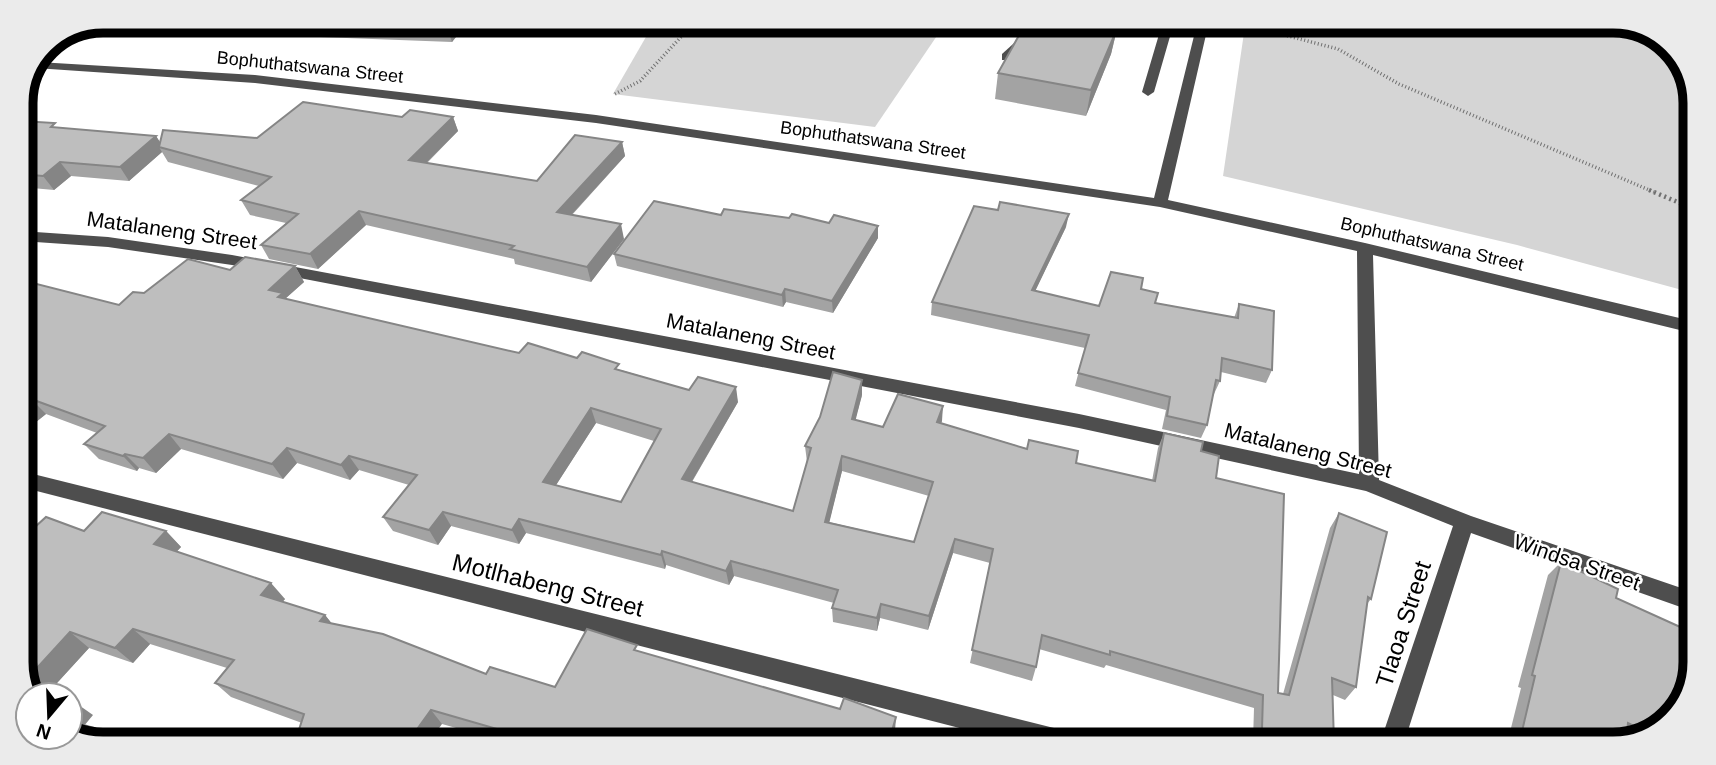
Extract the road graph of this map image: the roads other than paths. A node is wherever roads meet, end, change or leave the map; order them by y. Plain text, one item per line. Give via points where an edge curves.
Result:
1 (1032, 33) edge
2 (1165, 33) edge
3 (1200, 33) edge
4 (1006, 57) edge
5 (45, 66) edge
6 (1148, 92) dead end
7 (1160, 203) junction
8 (33, 237) edge
9 (1365, 248) junction
10 (1683, 325) edge
11 (33, 482) edge
12 (1369, 484) junction
13 (1464, 522) junction
14 (1683, 599) edge
15 (1022, 732) edge
16 (1396, 732) edge

1 - 4 street
2 - 6 street
3 - 7 street
5 - 7 street, Bophuthatswana Street via 255,79 596,119
7 - 9 street, Bophuthatswana Street
8 - 12 street, Matalaneng Street via 232,260 1079,421
9 - 10 street, Bophuthatswana Street
9 - 12 street
11 - 15 street, Motlhabeng Street
12 - 13 street, Matalaneng Street
13 - 14 street, Windsa Street
13 - 16 street, Tlaoa Street

